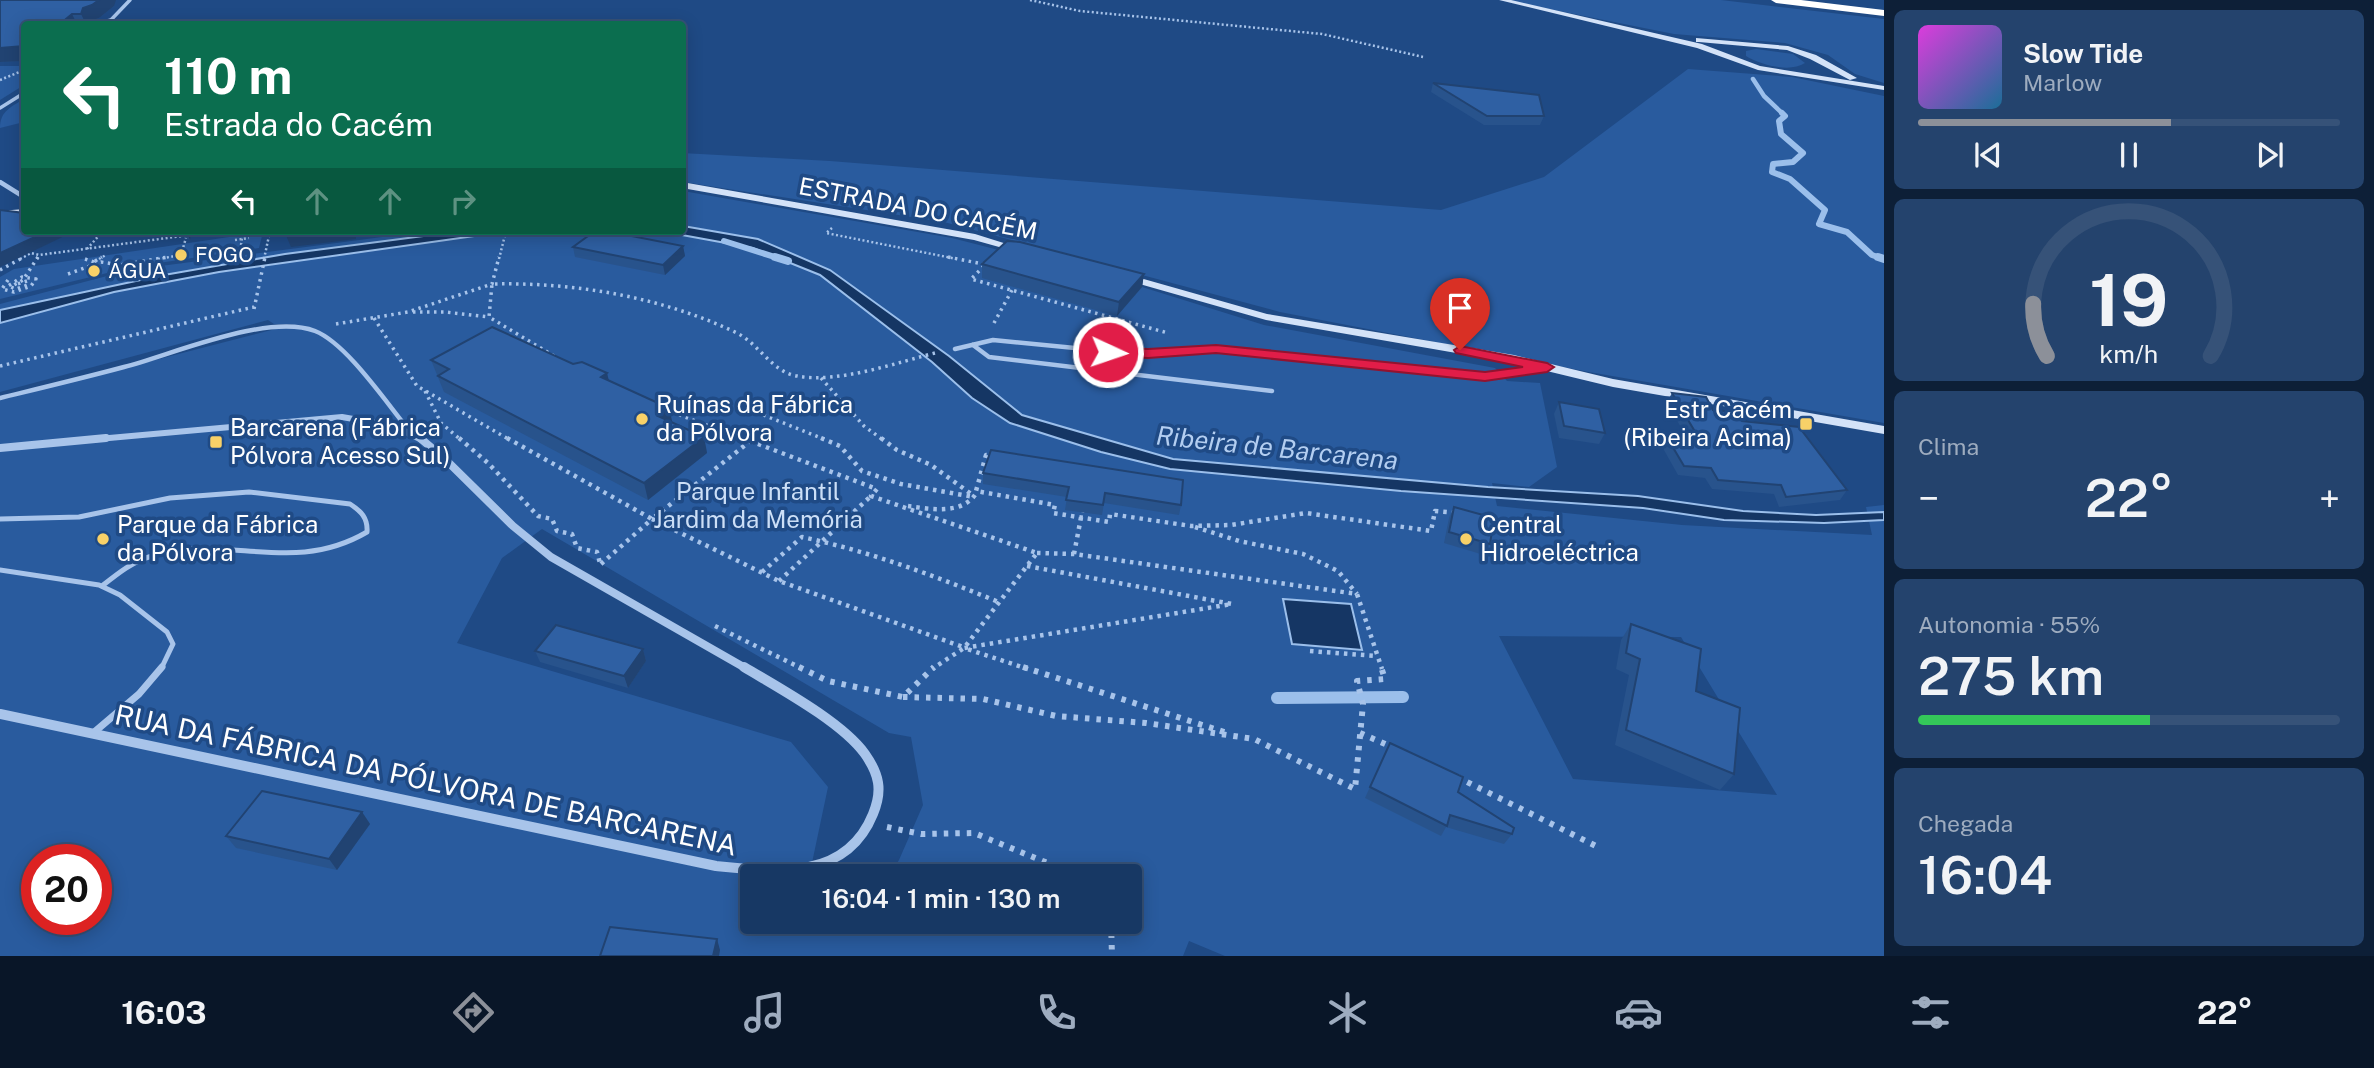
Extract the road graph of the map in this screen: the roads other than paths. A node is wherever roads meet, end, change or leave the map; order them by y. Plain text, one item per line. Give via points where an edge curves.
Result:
1 (130, 0) edge
2 (1502, 0) edge
3 (1776, 0) edge
4 (1847, 0) edge
5 (1884, 4) edge
6 (1884, 13) edge
7 (113, 19) junction
8 (105, 21) edge
9 (111, 21) edge
10 (1658, 36) junction
11 (1748, 43) junction
12 (1731, 57) junction
13 (1813, 57) junction
14 (1784, 72) junction
15 (1860, 83) junction
16 (1884, 88) edge
17 (21, 95) edge
18 (0, 108) edge
19 (0, 182) edge
20 (686, 186) edge
21 (21, 195) edge
22 (21, 212) edge
23 (0, 214) edge
24 (1037, 254) edge
25 (1116, 274) edge
26 (973, 345) junction
27 (955, 349) road end
28 (1547, 367) junction
29 (1272, 391) dead end
30 (0, 398) edge
31 (1884, 430) edge
32 (414, 435) junction
33 (0, 448) edge
34 (0, 519) edge
35 (0, 570) edge
36 (102, 586) junction
37 (0, 714) edge
38 (92, 734) junction

1 - 7 street
2 - 10 street
3 - 6 highway
4 - 5 highway
7 - 8 lane
7 - 9 street
10 - 11 street
10 - 12 street
11 - 12 street via 1728,47
11 - 13 street via 1788,48
12 - 14 street
13 - 14 street via 1822,64 1819,70
13 - 15 street
14 - 15 street
15 - 16 street
17 - 18 street
19 - 21 street
20 - 24 street, ESTRADA DO CACÉM via 975,237
22 - 23 street
25 - 28 street via 1266,317
26 - 27 lane
26 - 28 lane via 993,340 1126,353 1216,349 1485,376
26 - 29 lane via 989,357
28 - 31 street
30 - 32 lane via 251,330 293,325 340,347
32 - 33 street, RUA DA FÁBRICA DA PÓLVORA DE BARCARENA via 384,423 342,417
32 - 38 street, RUA DA FÁBRICA DA PÓLVORA DE BARCARENA via 563,565 740,665 842,730 869,755 878,775 879,801 863,836 838,857 809,870 716,866
34 - 36 lane via 79,517 195,494 249,492 351,504 368,523 367,532 356,541 326,553 163,553 120,571
35 - 36 lane
36 - 38 lane via 167,632 173,644 160,673
37 - 38 street, RUA DA FÁBRICA DA PÓLVORA DE BARCARENA

